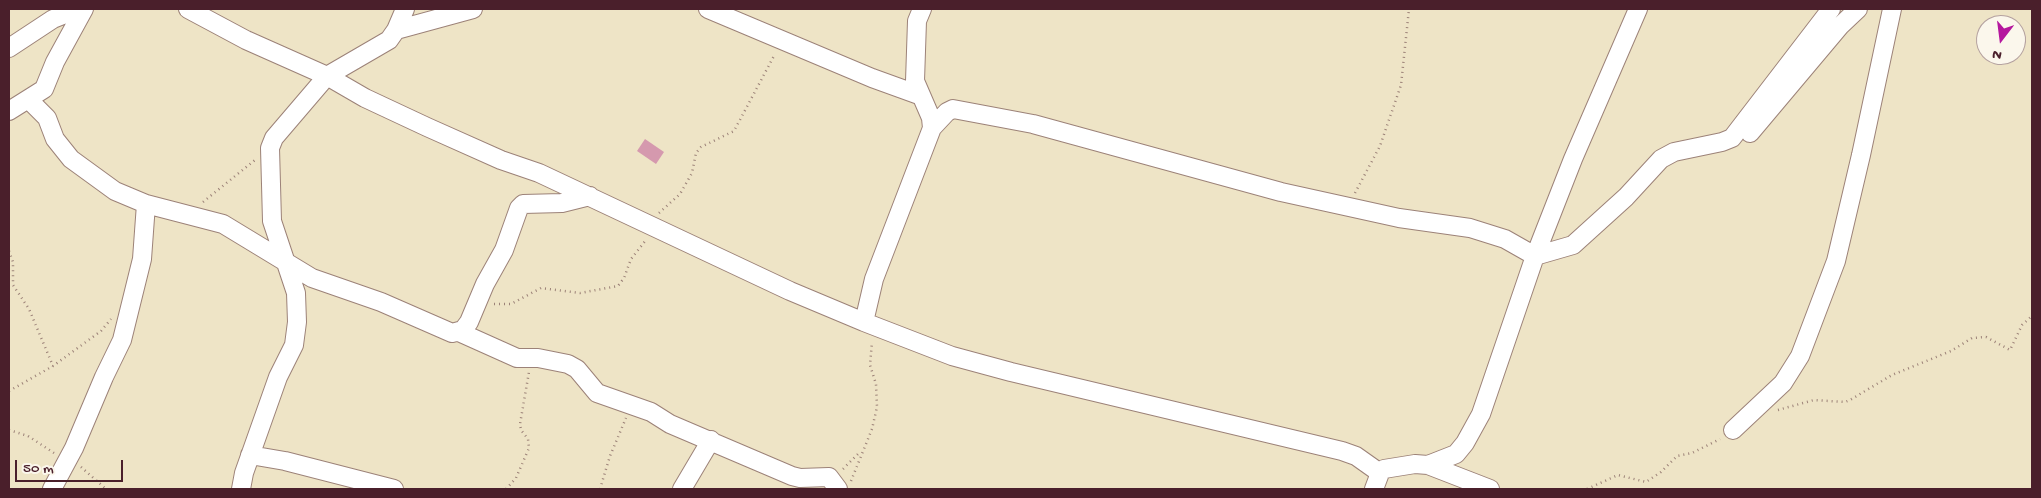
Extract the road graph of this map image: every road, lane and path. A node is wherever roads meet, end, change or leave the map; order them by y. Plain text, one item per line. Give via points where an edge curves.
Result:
1 (78, 9) edge
2 (84, 9) edge
3 (188, 9) edge
4 (406, 9) edge
5 (473, 9) edge
6 (922, 9) edge
7 (1409, 9) edge
8 (1638, 9) edge
9 (1858, 9) edge
10 (1892, 9) edge
11 (719, 11) edge
12 (1829, 12) edge
13 (396, 30) junction
14 (782, 40) junction
15 (9, 48) edge
16 (327, 76) junction
17 (919, 95) junction
18 (29, 100) junction
19 (9, 111) edge
20 (932, 128) junction
21 (271, 146) junction
22 (1686, 150) junction
23 (590, 196) junction
24 (146, 204) junction
25 (1345, 206) junction
26 (189, 215) junction
27 (649, 224) junction
28 (9, 250) edge
29 (1535, 256) junction
30 (284, 260) junction
31 (478, 301) junction
32 (113, 316) dead end
33 (2032, 316) edge
34 (869, 324) junction
35 (459, 332) junction
36 (532, 358) junction
37 (53, 366) junction
38 (9, 391) edge
39 (636, 407) junction
40 (1777, 410) dead end
41 (9, 430) edge
42 (1733, 430) joint
43 (711, 440) junction
44 (862, 450) junction
45 (250, 454) junction
46 (67, 460) junction
47 (1428, 465) junction
48 (1377, 481) edge
49 (839, 483) edge
50 (52, 489) edge
51 (106, 489) edge
52 (241, 489) edge
53 (394, 489) edge
54 (506, 489) edge
55 (600, 489) edge
56 (682, 489) edge
57 (1490, 489) edge
58 (1587, 489) edge

1 - 15 street via 53,19
2 - 18 street via 44,89
3 - 16 street via 246,40
4 - 13 street
5 - 13 street
6 - 17 street via 917,20 914,58
7 - 25 path via 1401,85 1380,146 1366,176
8 - 29 street
9 - 22 street via 1742,142 1731,148
10 - 42 street via 1836,261 1800,356 1783,383
11 - 14 street
12 - 22 street via 1732,138
13 - 16 street via 389,40
14 - 17 street
14 - 27 path via 734,131 701,147 680,194
16 - 21 street via 274,138
16 - 23 street via 427,127
17 - 20 street via 931,118
18 - 19 street
18 - 24 street via 47,118 56,139 71,159 115,191
20 - 25 street via 947,112 958,109 1033,124 1281,192
20 - 34 street via 874,279
21 - 26 path
21 - 30 street via 272,221
22 - 29 street via 1661,159 1626,197 1573,245
23 - 27 street
23 - 31 street via 562,202 523,204
24 - 26 street
24 - 46 street via 142,259 122,340
25 - 29 street via 1470,228 1505,239
26 - 30 street via 223,224
27 - 31 path via 644,244 631,259 618,286 580,293 541,288 503,305
27 - 34 street via 790,291
28 - 37 path via 13,262 12,286 29,309
29 - 47 street via 1481,414 1456,454
30 - 35 street via 312,278 381,302 442,330
30 - 45 street via 296,293 294,345 278,377
31 - 35 street via 469,322
32 - 37 path via 101,331
33 - 40 path via 2022,326 2010,350 1986,337 1972,338 1951,351 1892,375 1845,402 1814,400
34 - 44 path via 870,365 876,384 877,407 872,429
34 - 48 street via 952,356 1011,372 1342,451 1356,456
35 - 36 street via 517,358
36 - 39 street via 568,364 577,369 598,393
36 - 54 path via 520,424 529,448 516,478
37 - 38 path
39 - 43 street
39 - 55 path via 623,421
41 - 46 path via 28,436
42 - 58 path via 1692,453 1677,456 1646,482 1618,475
43 - 49 street via 792,476
43 - 56 street
44 - 49 path
44 - 49 path via 842,470
45 - 52 street
45 - 53 street
46 - 50 street
46 - 51 path
47 - 48 street via 1389,468
47 - 57 street

